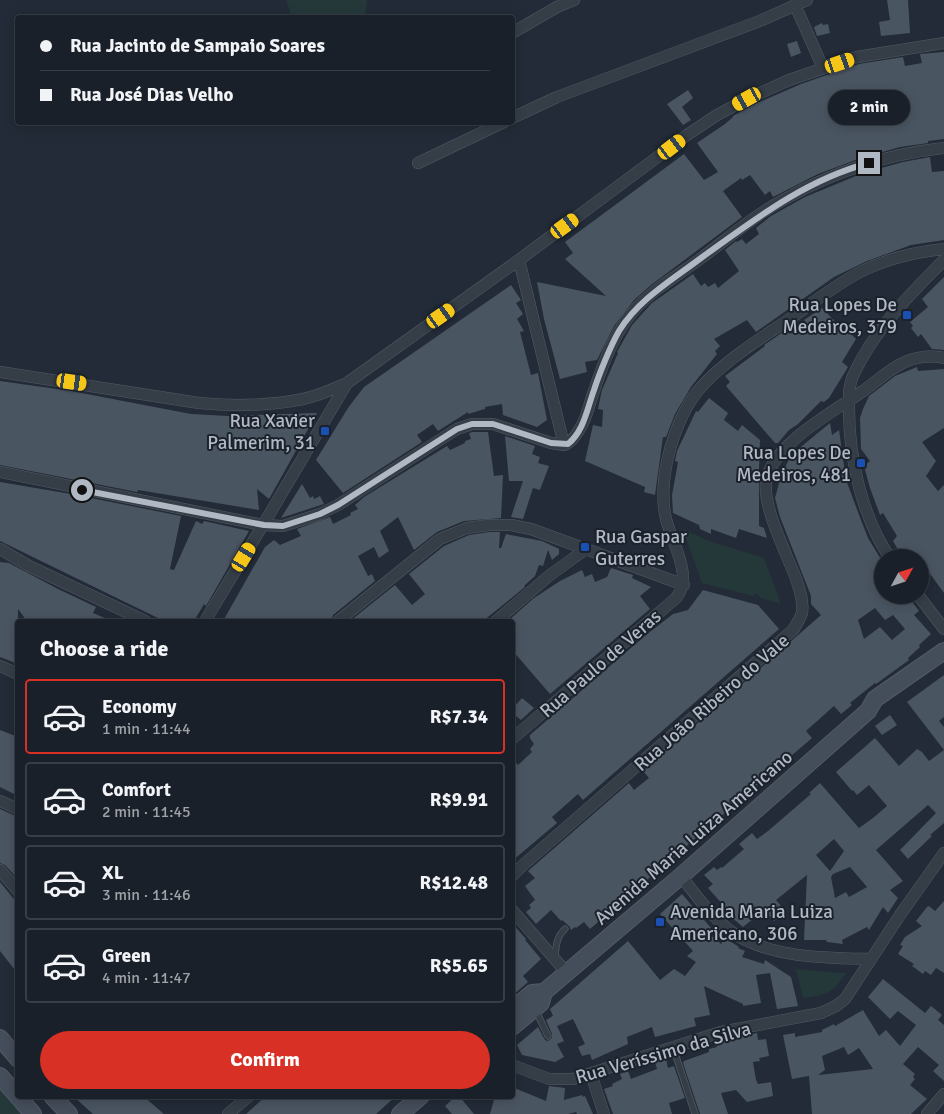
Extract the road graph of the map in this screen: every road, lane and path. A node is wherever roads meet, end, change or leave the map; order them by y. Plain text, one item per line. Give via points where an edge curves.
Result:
1 (574, 0) edge
2 (807, 0) edge
3 (795, 5) junction
4 (515, 31) edge
5 (944, 43) edge
6 (823, 68) junction
7 (515, 117) edge
8 (498, 125) edge
9 (944, 148) edge
10 (418, 163) dead end
11 (944, 249) edge
12 (519, 260) junction
13 (944, 260) edge
14 (944, 358) edge
15 (0, 372) edge
16 (347, 383) junction
17 (849, 400) junction
18 (564, 445) junction
19 (0, 472) edge
20 (264, 525) junction
21 (0, 549) edge
22 (586, 549) junction
23 (885, 549) edge
24 (684, 585) junction
25 (925, 604) edge
26 (140, 619) edge
27 (206, 619) edge
28 (340, 619) edge
29 (498, 619) edge
30 (944, 629) edge
31 (944, 651) edge
32 (944, 663) edge
33 (0, 666) edge
34 (15, 673) edge
35 (868, 711) junction
36 (515, 736) edge
37 (0, 801) edge
38 (15, 808) edge
39 (944, 853) edge
40 (0, 870) edge
41 (515, 873) edge
42 (681, 876) junction
43 (15, 888) edge
44 (515, 913) edge
45 (565, 929) dead end
46 (555, 959) junction
47 (870, 959) junction
48 (566, 972) junction
49 (544, 992) junction
50 (515, 1007) edge
51 (535, 1009) junction
52 (515, 1025) edge
53 (548, 1036) dead end
54 (0, 1038) edge
55 (673, 1048) junction
56 (15, 1056) edge
57 (515, 1066) edge
58 (591, 1074) junction
59 (0, 1076) edge
60 (15, 1093) edge
61 (944, 1094) edge
62 (20, 1099) edge
63 (55, 1099) edge
64 (246, 1099) edge
65 (417, 1099) edge
66 (33, 1114) edge
67 (69, 1114) edge
68 (228, 1114) edge
69 (400, 1114) edge
70 (604, 1114) edge
71 (695, 1114) edge
72 (927, 1114) edge

1 - 4 street
2 - 3 street
3 - 6 street
3 - 7 street via 557,97
5 - 6 street via 857,57
6 - 12 street via 789,80 717,115
8 - 10 street
9 - 18 street via 851,168 817,182 782,200 658,290 632,312 618,333 584,422 572,441
11 - 24 street via 906,255 860,272 757,341 706,382 693,397 677,428 664,480 666,518
12 - 16 street
12 - 18 street
13 - 17 street via 866,350 852,377
14 - 17 street, Rua João Ribeiro do Vale via 919,358 906,362
15 - 16 street via 199,403 231,405 304,399
16 - 20 street
17 - 23 street via 853,460 861,497
17 - 41 street, Rua João Ribeiro do Vale via 790,444 775,460 766,483 773,520 802,602 802,613 793,630
18 - 20 street via 493,424 472,424 457,429 320,514 283,526
19 - 20 street
20 - 27 street
21 - 26 street
22 - 24 street
22 - 28 street via 539,531 511,526 488,525 460,530 431,544
22 - 29 street
24 - 36 street, Rua Paulo de Veras via 676,598
25 - 30 street
31 - 35 main road, Avenida Maria Luiza Americano via 875,699
32 - 35 main road, Avenida Maria Luiza Americano via 882,708
33 - 34 street
35 - 42 main road, Avenida Maria Luiza Americano
37 - 38 street
39 - 47 street, Rua Veríssimo da Silva
40 - 43 street
42 - 47 street via 728,929 747,941 813,957
42 - 48 main road, Avenida Maria Luiza Americano
44 - 46 street
45 - 46 lane via 557,940
46 - 48 street
47 - 55 street, Rua Veríssimo da Silva via 845,998 821,1013 721,1032
48 - 49 main road, Avenida Maria Luiza Americano
49 - 50 main road, Avenida Maria Luiza Americano via 532,993
49 - 51 main road, Avenida Maria Luiza Americano
51 - 52 main road, Avenida Maria Luiza Americano
51 - 53 lane
54 - 56 main road
55 - 58 street, Rua Veríssimo da Silva
55 - 71 lane
57 - 58 street, Rua Veríssimo da Silva via 549,1079 573,1080
58 - 70 street
59 - 60 main road
61 - 72 street
62 - 66 main road
63 - 67 main road
64 - 68 street
65 - 69 main road

